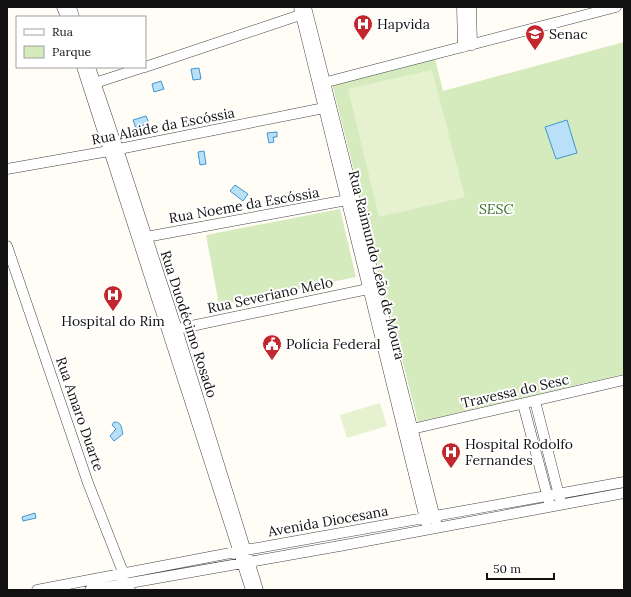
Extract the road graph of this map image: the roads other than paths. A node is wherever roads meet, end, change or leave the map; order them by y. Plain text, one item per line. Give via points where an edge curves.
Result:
1 (462, 7) edge
2 (471, 7) edge
3 (616, 7) edge
4 (303, 10) edge
5 (467, 46) junction
6 (146, 66) edge
7 (82, 68) edge
8 (90, 68) edge
9 (141, 68) edge
10 (95, 83) junction
11 (321, 83) junction
12 (324, 108) junction
13 (114, 150) junction
14 (7, 169) edge
15 (346, 200) junction
16 (146, 237) junction
17 (7, 246) edge
18 (368, 289) junction
19 (176, 329) junction
20 (624, 380) edge
21 (535, 401) junction
22 (523, 404) junction
23 (412, 429) junction
24 (624, 482) edge
25 (624, 493) edge
26 (558, 494) junction
27 (548, 496) junction
28 (561, 505) junction
29 (550, 506) junction
30 (430, 517) junction
31 (432, 528) junction
32 (243, 551) junction
33 (246, 562) junction
34 (127, 582) edge
35 (37, 590) edge
36 (90, 590) edge
37 (251, 590) edge
38 (258, 590) edge

1 - 5 street
2 - 5 street
3 - 5 street
4 - 6 street
4 - 11 street, Rua Raimundo Leão de Moura
5 - 11 street
7 - 13 street, Rua Duodécimo Rosado
8 - 10 street, Rua Duodécimo Rosado
9 - 10 street
10 - 13 street, Rua Duodécimo Rosado
11 - 12 street, Rua Raimundo Leão de Moura
11 - 23 street, Rua Raimundo Leão de Moura
12 - 13 street, Rua Alaide da Escóssia
12 - 15 street, Rua Raimundo Leão de Moura
13 - 14 street, Rua Alaide da Escóssia
13 - 16 street, Rua Duodécimo Rosado
13 - 32 street, Rua Duodécimo Rosado
15 - 16 street, Rua Noeme da Escóssia
15 - 18 street, Rua Raimundo Leão de Moura
16 - 19 street, Rua Duodécimo Rosado
17 - 34 street, Rua Amaro Duarte via 88,483
18 - 19 street, Rua Severiano Melo
18 - 30 street, Rua Raimundo Leão de Moura
19 - 32 street, Rua Duodécimo Rosado
20 - 21 street, Travessa do Sesc
21 - 22 street, Travessa do Sesc
21 - 26 street
22 - 23 street, Travessa do Sesc
22 - 27 street
23 - 30 street, Rua Raimundo Leão de Moura
24 - 26 street, Avenida Diocesana
25 - 28 street, Avenida Diocesana
26 - 27 street, Avenida Diocesana
26 - 28 street
27 - 29 street
27 - 30 street, Avenida Diocesana
28 - 29 street, Avenida Diocesana
29 - 31 street, Avenida Diocesana
30 - 31 street, Rua Raimundo Leão de Moura
30 - 32 street, Avenida Diocesana
31 - 33 street, Avenida Diocesana
32 - 33 street, Rua Duodécimo Rosado
32 - 34 street, Avenida Diocesana
33 - 34 street, Avenida Diocesana
33 - 37 street, Rua Duodécimo Rosado
33 - 38 street, Rua Duodécimo Rosado
34 - 35 street, Avenida Diocesana
34 - 36 street, Avenida Diocesana

